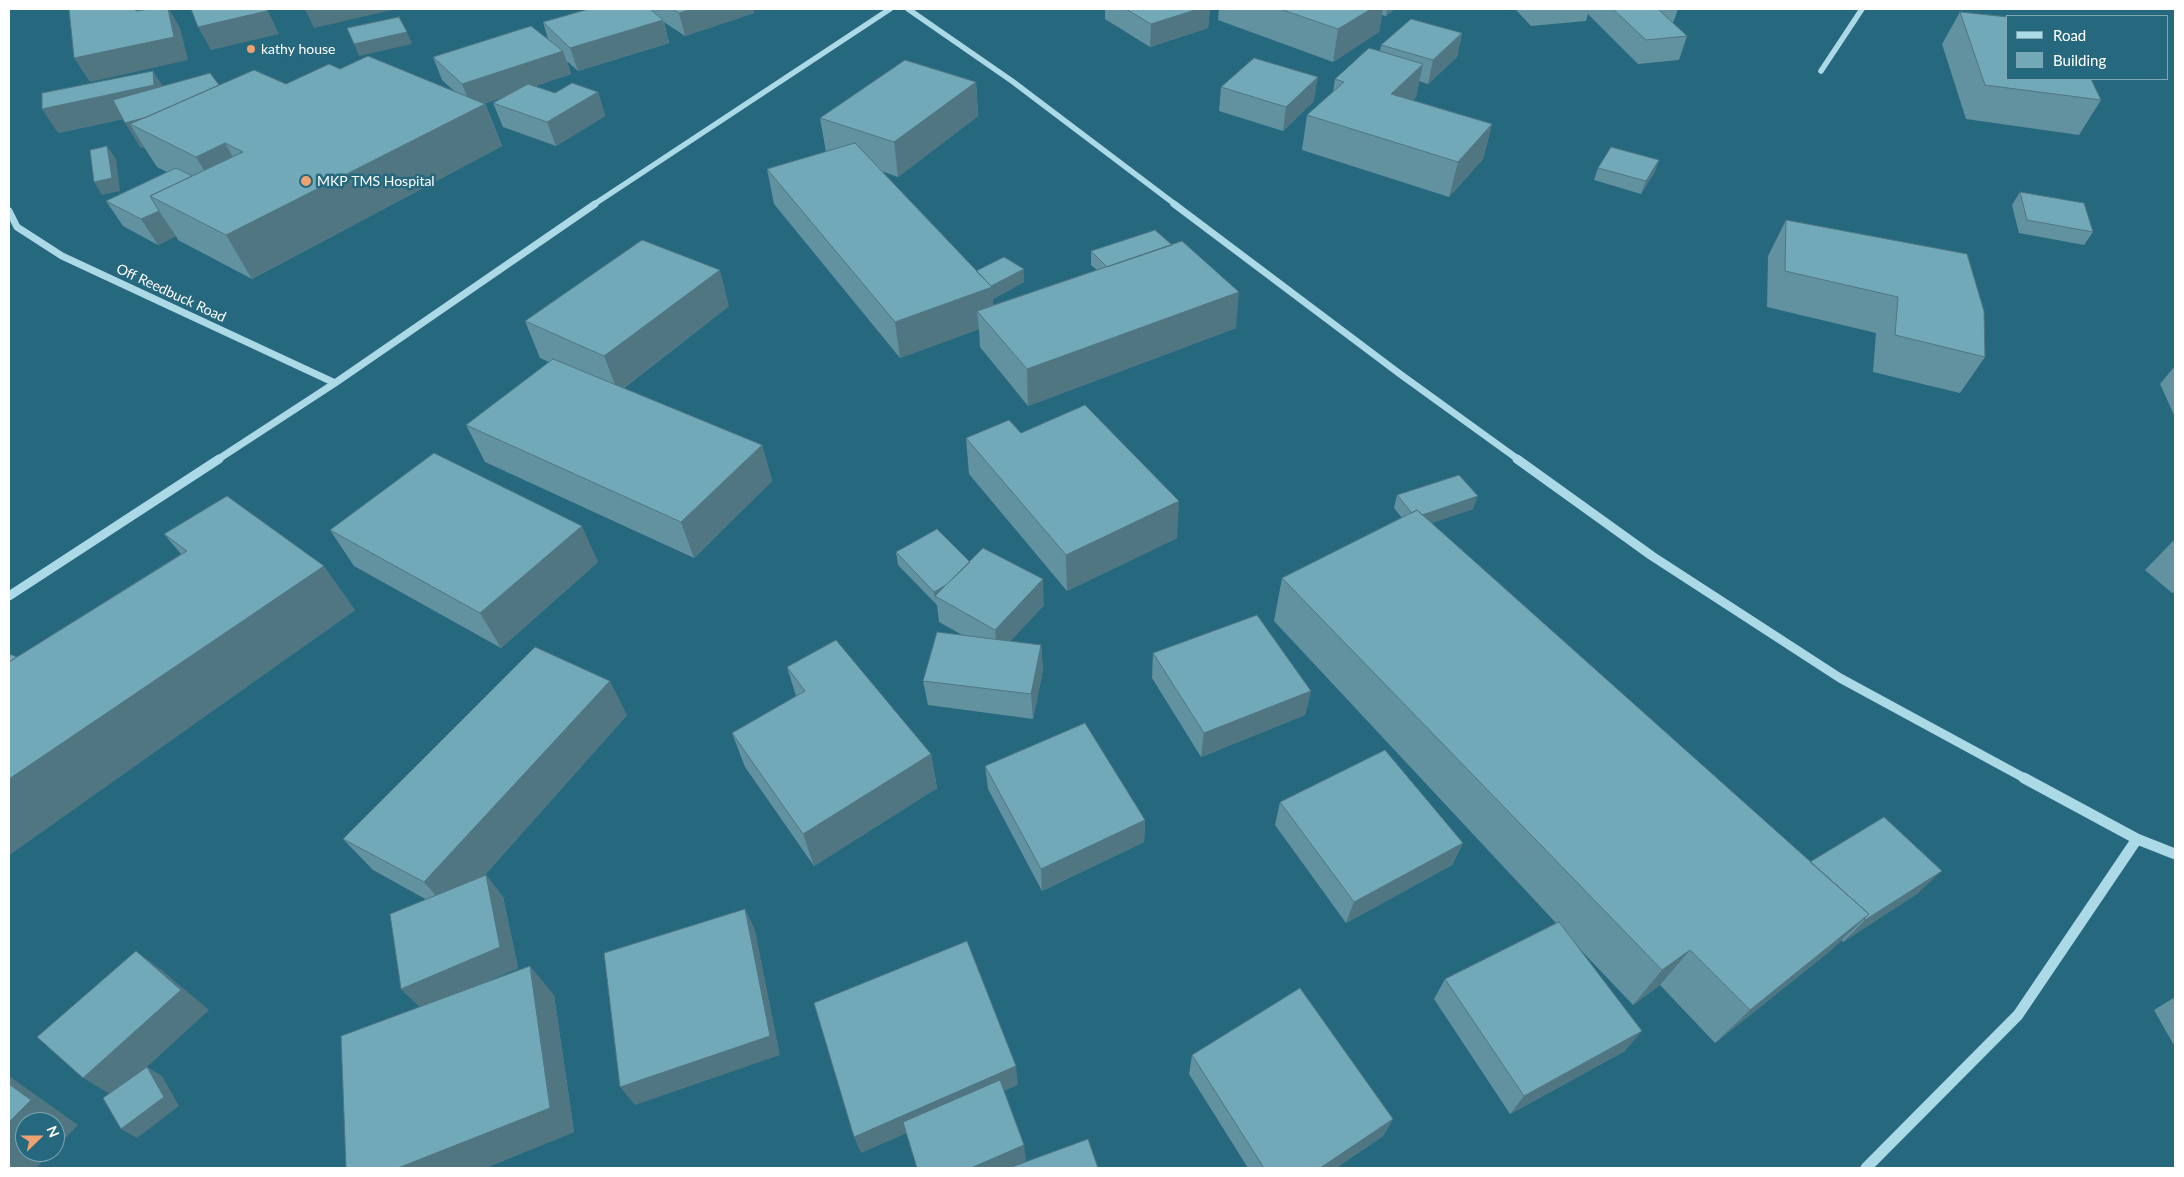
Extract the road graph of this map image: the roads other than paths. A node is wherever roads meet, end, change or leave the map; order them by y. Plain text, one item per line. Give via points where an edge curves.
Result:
1 (890, 9) edge
2 (908, 9) edge
3 (1862, 9) edge
4 (1821, 71) dead end
5 (9, 211) edge
6 (335, 383) junction
7 (9, 596) edge
8 (2137, 839) junction
9 (2175, 854) edge
10 (1866, 1168) edge

1 - 6 street via 648,167
2 - 8 street via 1012,81 1400,374 1652,556 1840,678
3 - 4 street
5 - 6 street, Off Reedbuck Road via 17,227 62,256
6 - 7 street
8 - 9 street
8 - 10 street via 2018,1015

